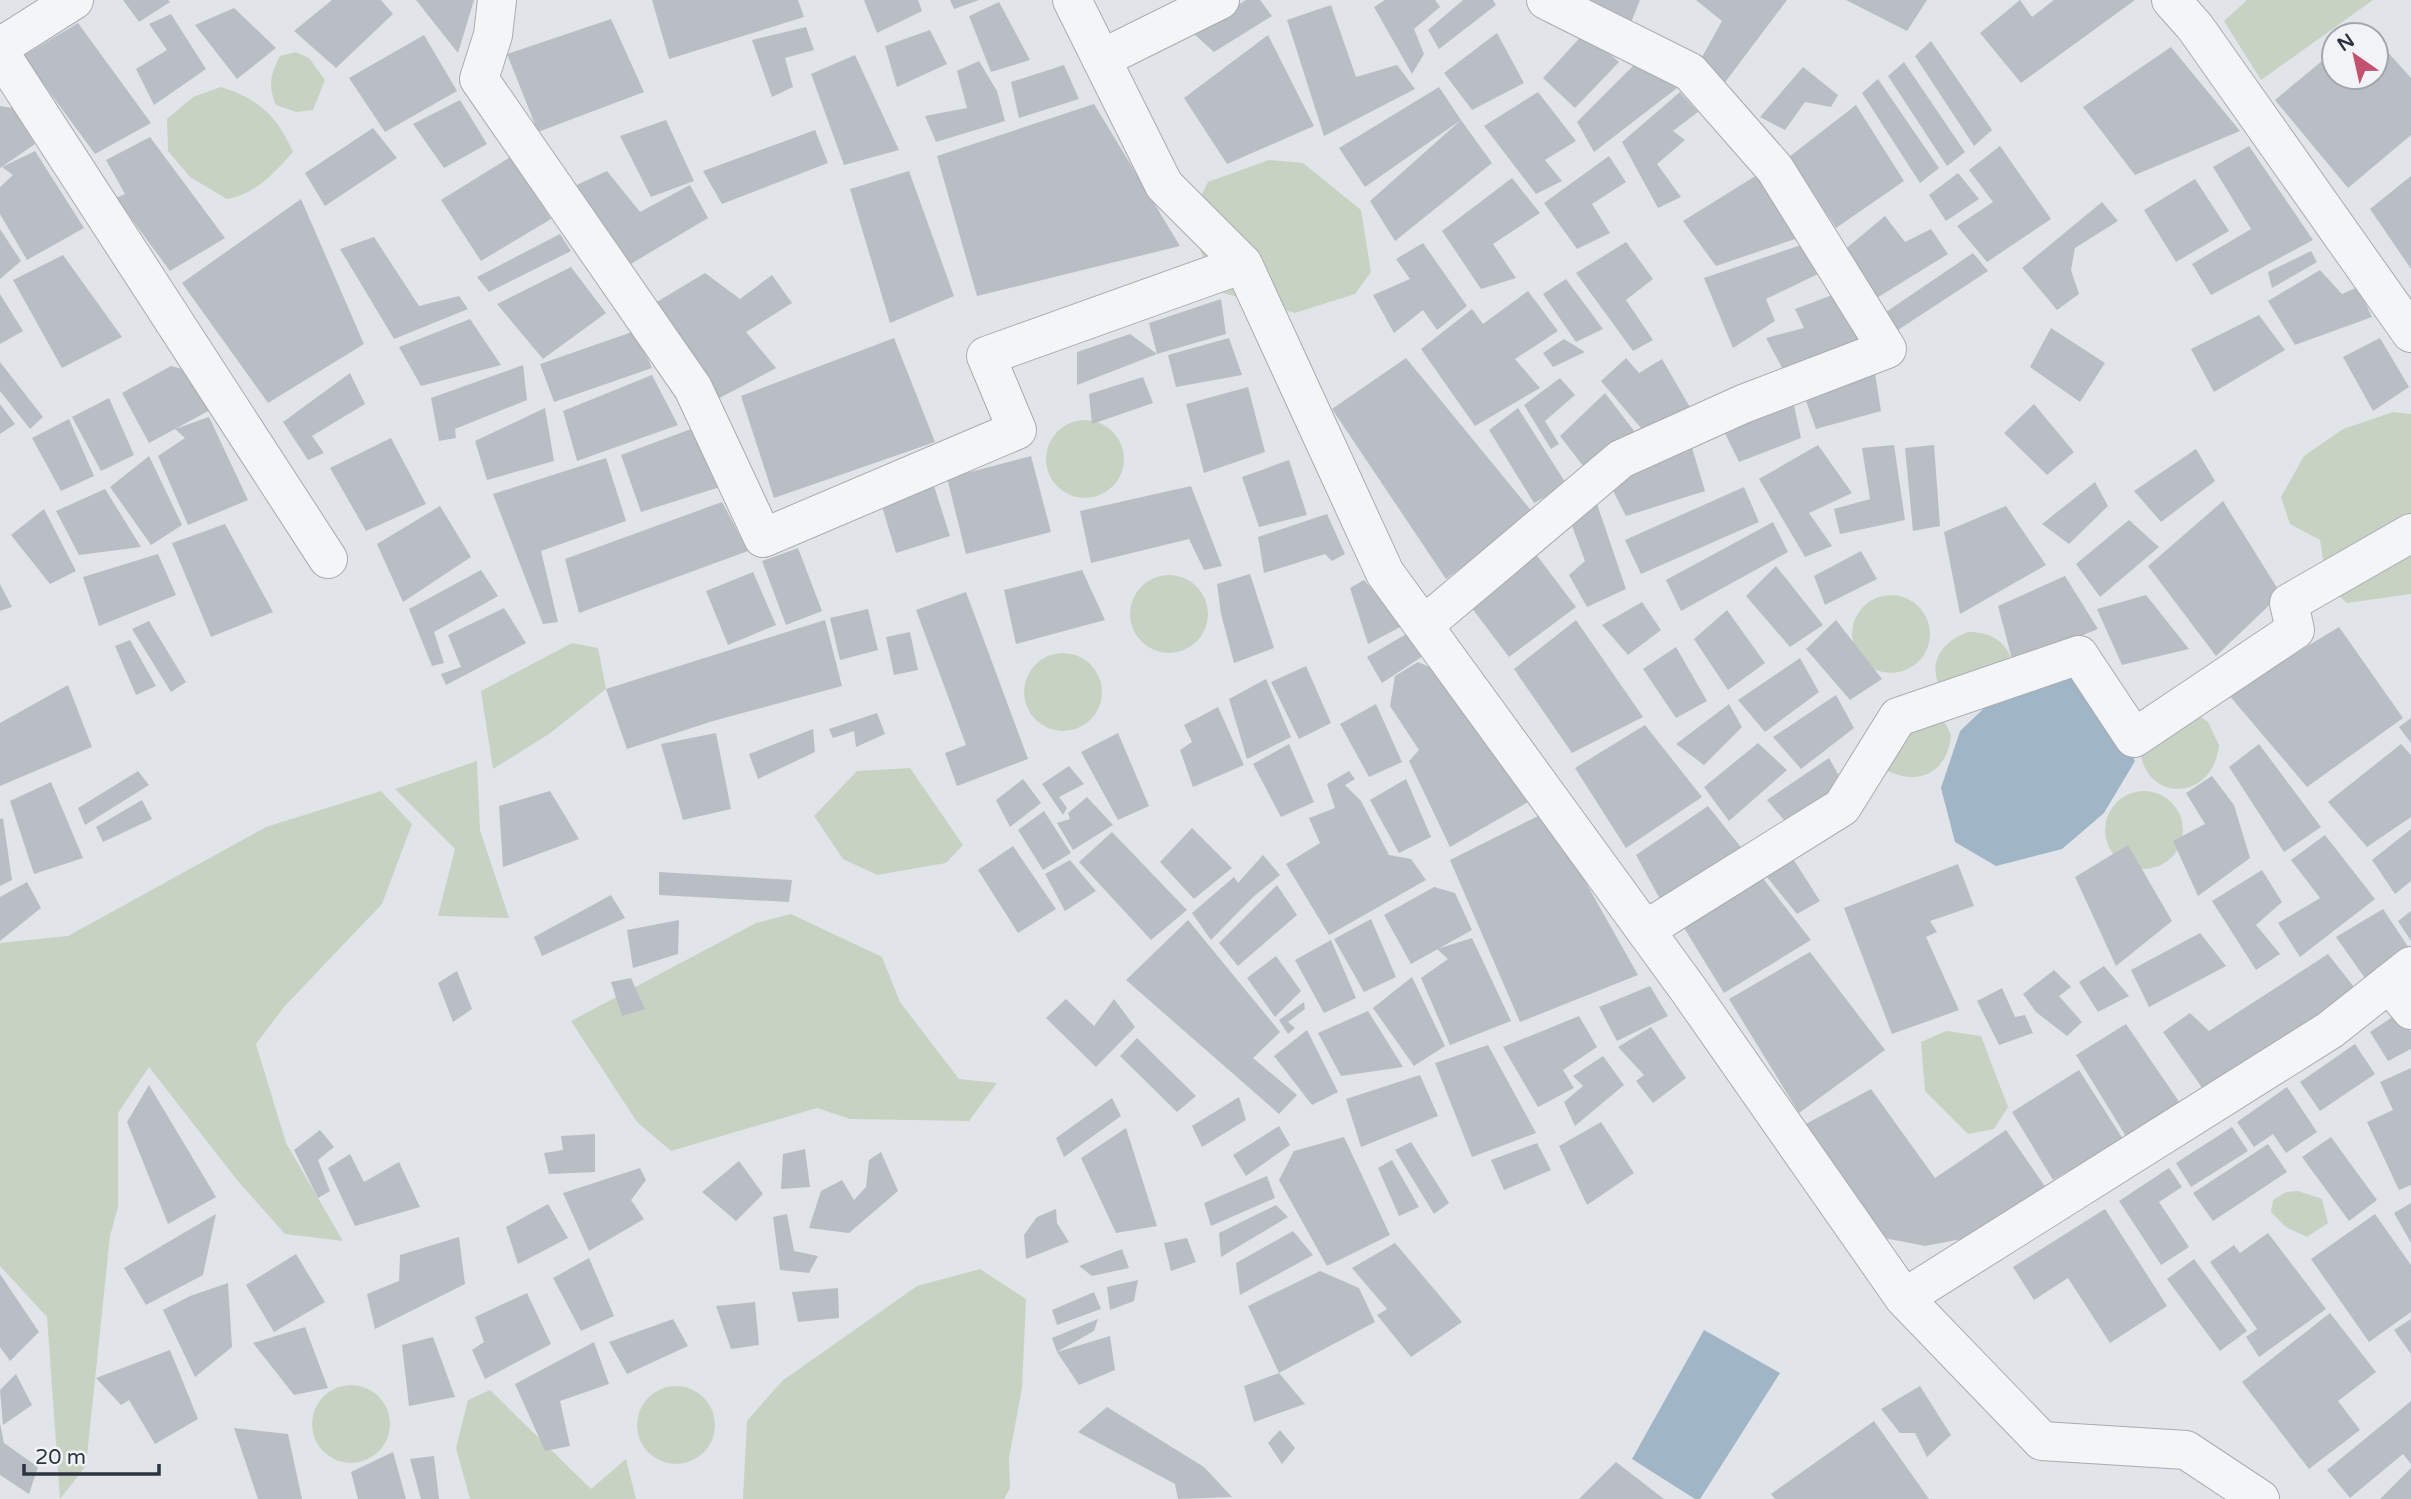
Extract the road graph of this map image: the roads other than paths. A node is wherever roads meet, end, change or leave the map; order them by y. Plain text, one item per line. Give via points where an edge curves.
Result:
1 (74, 0) edge
2 (497, 0) edge
3 (1072, 0) edge
4 (1220, 0) edge
5 (1546, 0) edge
6 (2171, 0) edge
7 (0, 47) edge
8 (0, 53) edge
9 (1101, 59) junction
10 (1243, 264) junction
11 (2411, 332) edge
12 (2411, 533) edge
13 (328, 559) dead end
14 (1424, 625) junction
15 (1645, 930) junction
16 (2404, 986) edge
17 (1904, 1298) junction
18 (2260, 1499) edge

1 - 7 street
2 - 10 street via 493,35 479,79 693,388 763,538 1017,430 986,356
3 - 9 street
4 - 9 street
5 - 14 street via 1690,72 1775,169 1887,349 1743,404 1621,459
6 - 11 street via 2195,27
8 - 13 street
9 - 10 street via 1164,185
10 - 14 street via 1385,573
12 - 15 street via 2289,603 2295,630 2134,738 2079,655 1898,717 1842,807
14 - 15 street
15 - 17 street
16 - 17 street
17 - 18 street via 2042,1440 2186,1450

